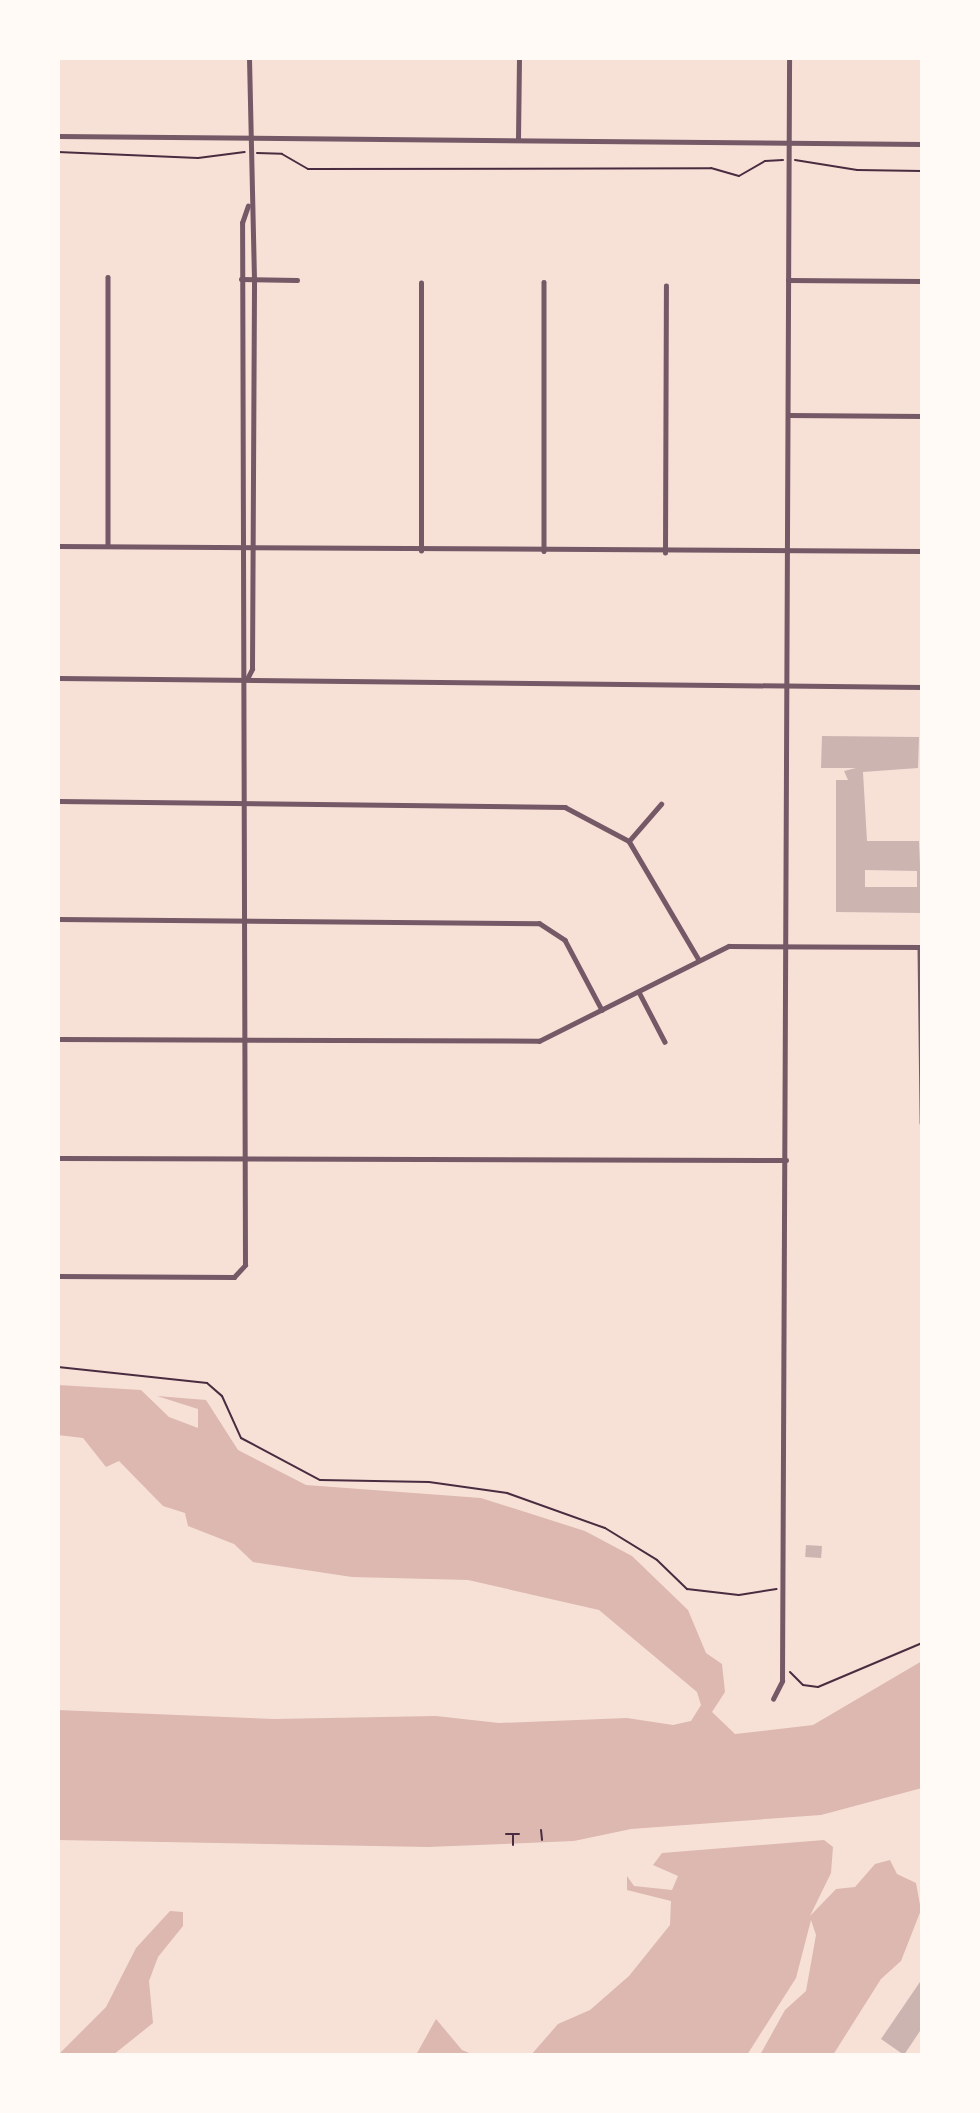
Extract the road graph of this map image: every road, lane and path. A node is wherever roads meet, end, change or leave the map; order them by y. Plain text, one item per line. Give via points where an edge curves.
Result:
1 (249, 58) edge
2 (519, 58) edge
3 (789, 58) edge
4 (58, 136) edge
5 (248, 137) junction
6 (518, 140) junction
7 (789, 142) junction
8 (922, 144) edge
9 (58, 152) edge
10 (248, 152) junction
11 (788, 160) junction
12 (922, 171) edge
13 (248, 206) junction
14 (108, 277) dead end
15 (242, 279) junction
16 (254, 279) junction
17 (297, 280) dead end
18 (788, 280) junction
19 (922, 281) edge
20 (544, 282) dead end
21 (421, 284) dead end
22 (666, 286) dead end
23 (788, 415) junction
24 (922, 416) edge
25 (58, 546) edge
26 (108, 546) junction
27 (241, 548) junction
28 (253, 549) junction
29 (788, 549) junction
30 (421, 551) junction
31 (544, 551) junction
32 (922, 551) edge
33 (665, 553) junction
34 (58, 678) edge
35 (246, 680) junction
36 (787, 686) junction
37 (922, 687) edge
38 (58, 801) edge
39 (246, 802) junction
40 (661, 804) dead end
41 (629, 841) junction
42 (58, 919) edge
43 (246, 921) junction
44 (788, 945) junction
45 (921, 947) edge
46 (699, 960) junction
47 (639, 992) junction
48 (602, 1010) junction
49 (58, 1039) edge
50 (246, 1040) junction
51 (665, 1042) dead end
52 (922, 1123) edge
53 (58, 1158) edge
54 (246, 1159) junction
55 (786, 1160) junction
56 (58, 1276) edge
57 (58, 1367) edge
58 (781, 1587) junction
59 (922, 1643) edge
60 (782, 1663) junction
61 (773, 1699) dead end
62 (542, 1830) dead end
63 (506, 1834) dead end
64 (513, 1834) junction
65 (519, 1834) dead end
66 (542, 1840) dead end
67 (513, 1845) dead end

1 - 5 street
2 - 6 street
3 - 7 street
4 - 5 street
5 - 6 street
5 - 10 street
6 - 7 street
7 - 8 street
7 - 11 street
9 - 10 path via 198,158
10 - 11 path via 282,154 308,169 710,168 739,176 765,161
10 - 13 street
11 - 12 path
11 - 18 street
13 - 15 street via 242,223
13 - 16 street
14 - 26 street
15 - 16 street
15 - 27 street
16 - 17 street
16 - 28 street
18 - 19 street
18 - 23 street
20 - 31 street
21 - 30 street
22 - 33 street
23 - 24 street
23 - 29 street
25 - 26 street
26 - 27 street
27 - 28 street
27 - 35 street via 241,668
28 - 30 street
28 - 35 street via 252,669
29 - 32 street
29 - 33 street
29 - 36 street
30 - 31 street
31 - 33 street
34 - 35 street
35 - 36 street
35 - 39 street
36 - 37 street
36 - 44 street
38 - 39 street
39 - 41 street via 530,803 587,815
39 - 43 street
40 - 41 street
41 - 46 street
42 - 43 street
43 - 48 street via 538,923 565,940
43 - 50 street
44 - 45 street
44 - 46 street via 729,946
44 - 55 street
45 - 52 street
46 - 47 street
47 - 48 street
47 - 51 street
48 - 50 street via 539,1041
49 - 50 street
50 - 54 street
53 - 54 street
54 - 55 street
54 - 56 street via 242,1273
55 - 58 street
57 - 58 path via 207,1383 222,1396 241,1438 320,1480 429,1482 507,1493 605,1528 657,1560 687,1589 739,1595
58 - 60 street
59 - 60 path via 818,1687 803,1685
60 - 61 street
62 - 66 path
63 - 64 path
64 - 65 path
64 - 67 path

